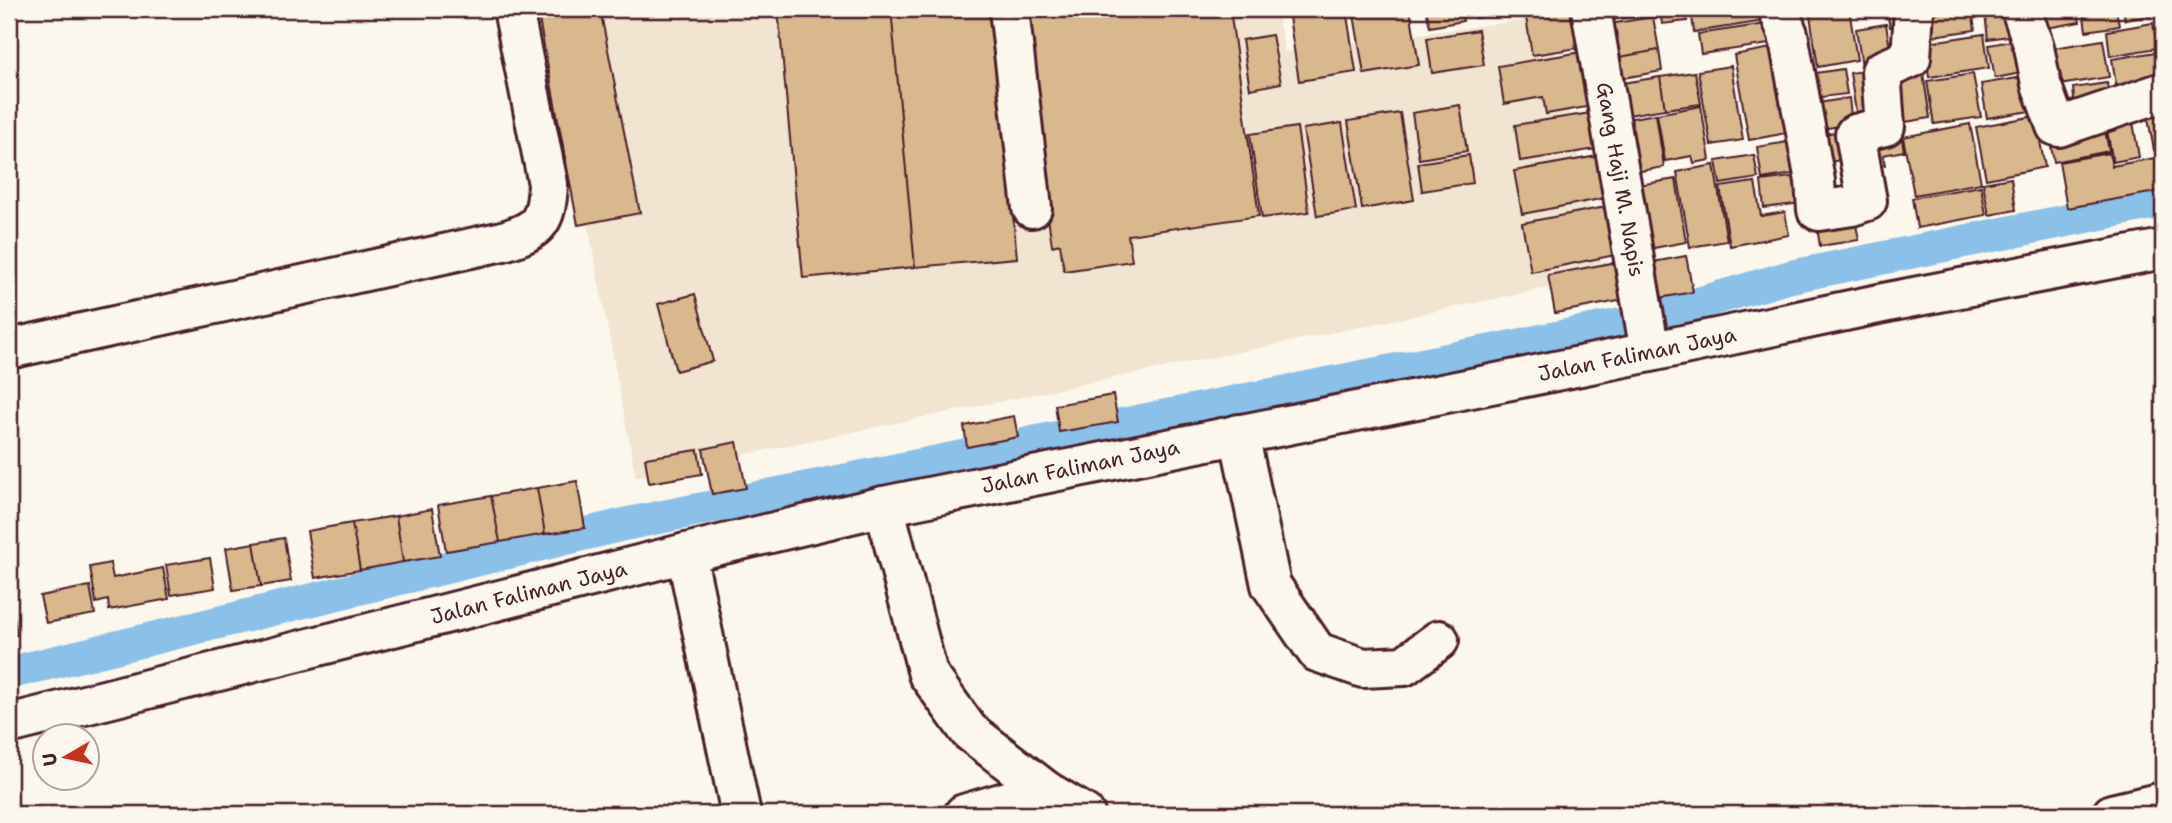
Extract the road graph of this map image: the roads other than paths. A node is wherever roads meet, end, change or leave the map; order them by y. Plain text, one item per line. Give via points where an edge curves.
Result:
1 (513, 9) edge
2 (1009, 9) edge
3 (1591, 9) edge
4 (1778, 9) edge
5 (1914, 9) edge
6 (2021, 9) edge
7 (2163, 92) edge
8 (1032, 208) dead end
9 (2163, 249) edge
10 (1647, 331) junction
11 (9, 349) edge
12 (1239, 434) junction
13 (884, 506) junction
14 (686, 553) junction
15 (1439, 640) dead end
16 (9, 724) edge
17 (1045, 790) junction
18 (2163, 802) edge
19 (741, 814) edge
20 (964, 814) edge
21 (1084, 814) edge
22 (2112, 814) edge

1 - 11 street via 548,184 547,205 537,226 527,234
2 - 8 street
3 - 10 street, Gang Haji M. Napis
4 - 5 street via 1788,34 1819,211 1867,201 1855,134 1885,126 1881,71 1911,58
6 - 7 street via 2056,126
9 - 10 street, Jalan Faliman Jaya via 1893,301
10 - 12 street, Jalan Faliman Jaya
12 - 13 street, Jalan Faliman Jaya
12 - 15 street via 1271,585 1317,652 1363,668 1404,666
13 - 14 street, Jalan Faliman Jaya
13 - 17 street via 928,674 969,731
14 - 16 street, Jalan Faliman Jaya
14 - 19 street
17 - 20 street
17 - 21 street
18 - 22 street

